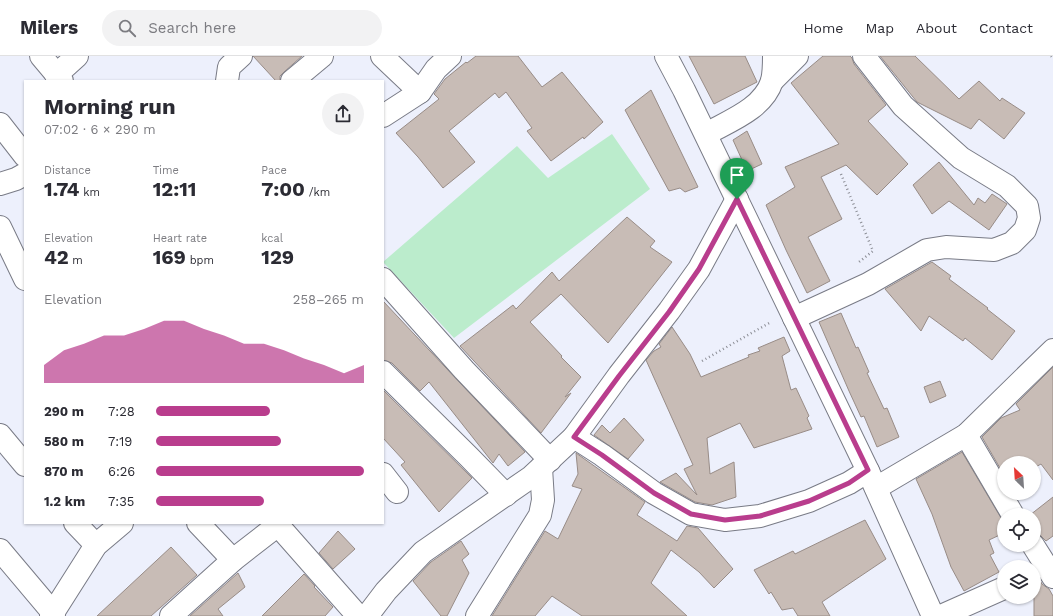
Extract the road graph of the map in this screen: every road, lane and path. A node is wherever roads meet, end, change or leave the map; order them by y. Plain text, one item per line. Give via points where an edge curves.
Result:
1 (41, 56) edge
2 (78, 56) edge
3 (241, 56) edge
4 (322, 56) edge
5 (382, 56) edge
6 (450, 56) edge
7 (666, 56) edge
8 (774, 56) edge
9 (797, 56) edge
10 (864, 56) edge
11 (59, 78) edge
12 (227, 80) edge
13 (293, 80) edge
14 (772, 81) junction
15 (420, 92) junction
16 (384, 115) edge
17 (0, 124) edge
18 (706, 134) junction
19 (24, 155) edge
20 (841, 174) dead end
21 (24, 175) edge
22 (0, 184) edge
23 (737, 199) junction
24 (0, 227) edge
25 (856, 265) dead end
26 (24, 277) edge
27 (384, 280) edge
28 (783, 319) junction
29 (1053, 350) edge
30 (702, 361) dead end
31 (384, 373) edge
32 (0, 435) edge
33 (966, 435) junction
34 (574, 437) junction
35 (24, 464) edge
36 (545, 464) junction
37 (384, 475) edge
38 (872, 479) junction
39 (397, 492) dead end
40 (506, 495) junction
41 (1009, 508) edge
42 (76, 524) edge
43 (121, 524) edge
44 (199, 524) edge
45 (277, 524) edge
46 (96, 546) junction
47 (0, 550) edge
48 (1037, 552) edge
49 (233, 560) junction
50 (1047, 571) edge
51 (997, 591) edge
52 (53, 615) edge
53 (171, 616) edge
54 (358, 616) edge
55 (367, 616) edge
56 (477, 616) edge
57 (933, 616) edge
58 (940, 616) edge

1 - 11 street
2 - 11 street
3 - 12 street via 229,67
4 - 13 street
5 - 15 street
6 - 15 street via 436,69
7 - 18 street
8 - 14 street
9 - 14 street
10 - 28 street via 903,106 962,158 1007,186 1027,206 1029,218 1025,230 1012,243 994,250 946,247 927,250 868,284
14 - 18 street via 763,98
15 - 16 street
17 - 19 street
18 - 23 street
20 - 25 path via 873,251
21 - 22 street
23 - 28 street
23 - 34 street via 699,269
24 - 26 street
27 - 36 street
28 - 30 path
28 - 38 street
29 - 33 street
31 - 40 street
32 - 35 street
33 - 38 street
33 - 41 street
34 - 36 street
34 - 38 street via 654,493 691,514 725,520 760,516 809,501 849,483
36 - 40 street
36 - 56 street via 540,515
37 - 39 street
38 - 57 street
40 - 55 street via 423,552 386,591
42 - 46 street
43 - 46 street
44 - 49 street
45 - 49 street
45 - 54 street
46 - 52 street
47 - 52 street
48 - 50 street
49 - 53 street
51 - 58 street

